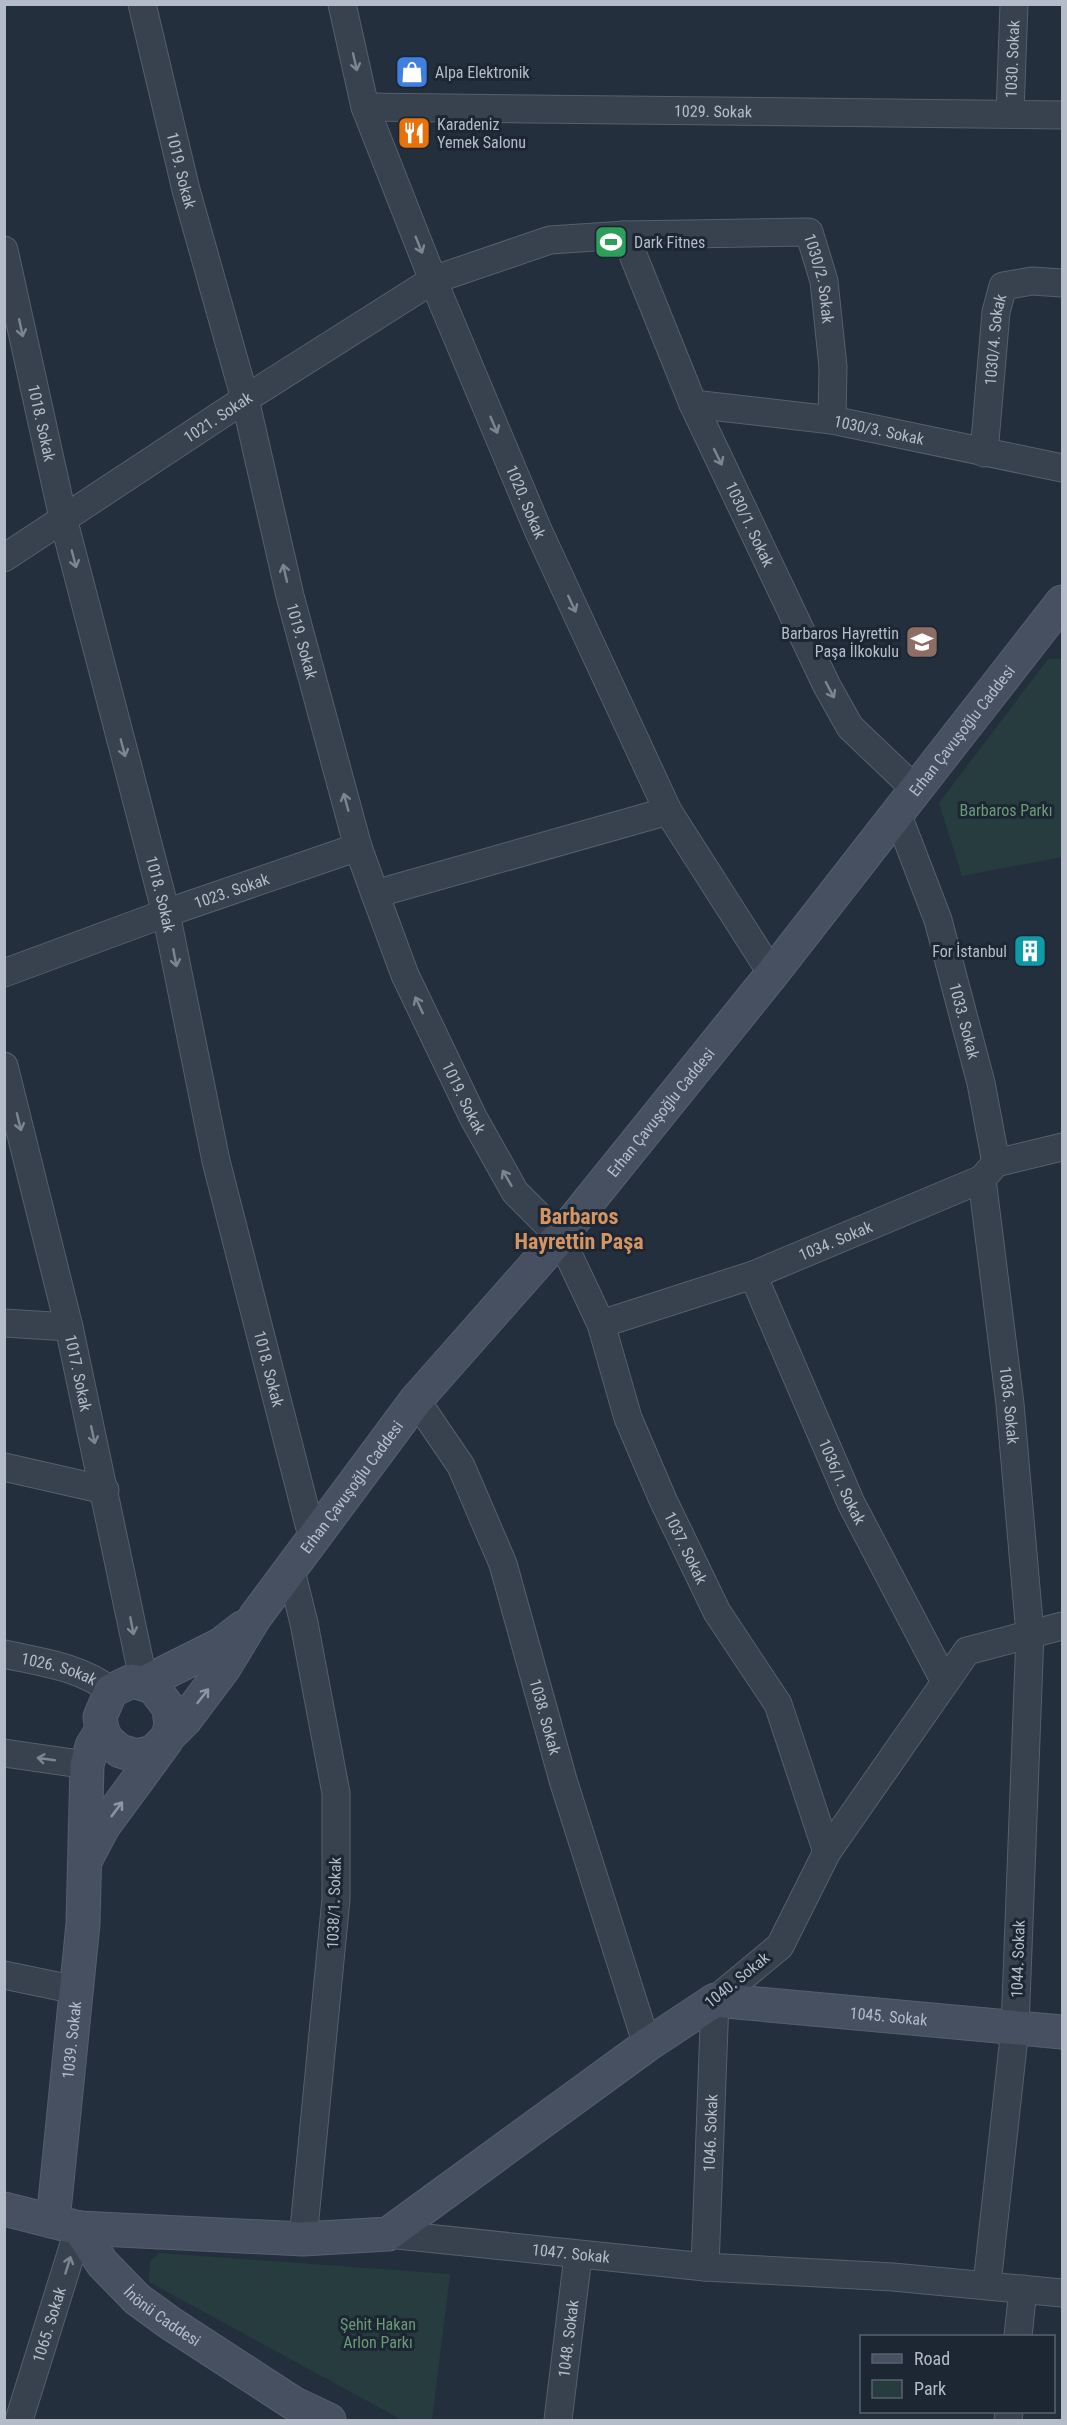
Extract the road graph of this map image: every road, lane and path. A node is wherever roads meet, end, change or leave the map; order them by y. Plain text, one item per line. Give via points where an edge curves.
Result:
1 (142, 4) edge
2 (342, 4) edge
3 (1014, 4) edge
4 (365, 107) junction
5 (1010, 113) junction
6 (1062, 115) edge
7 (625, 235) junction
8 (4, 250) edge
9 (433, 280) junction
10 (1062, 284) edge
11 (245, 399) junction
12 (693, 404) junction
13 (832, 420) junction
14 (984, 453) junction
15 (1062, 468) edge
16 (63, 518) junction
17 (4, 558) edge
18 (1061, 607) edge
19 (906, 801) junction
20 (668, 811) junction
21 (358, 847) junction
22 (375, 894) junction
23 (166, 913) junction
24 (4, 973) edge
25 (772, 975) junction
26 (4, 1066) edge
27 (1062, 1147) edge
28 (989, 1171) junction
29 (560, 1237) junction
30 (753, 1275) junction
31 (4, 1323) edge
32 (601, 1324) junction
33 (69, 1327) junction
34 (416, 1400) junction
35 (4, 1467) edge
36 (105, 1490) junction
37 (313, 1540) junction
38 (291, 1571) junction
39 (255, 1617) junction
40 (1062, 1626) edge
41 (1029, 1634) junction
42 (4, 1654) edge
43 (144, 1683) junction
44 (945, 1683) junction
45 (111, 1691) junction
46 (102, 1730) junction
47 (166, 1741) junction
48 (4, 1754) edge
49 (87, 1765) junction
50 (827, 1852) junction
51 (86, 1858) junction
52 (4, 1975) edge
53 (76, 1990) junction
54 (715, 2000) junction
55 (1015, 2028) junction
56 (1062, 2032) edge
57 (647, 2045) junction
58 (4, 2210) edge
59 (66, 2225) junction
60 (388, 2234) junction
61 (303, 2239) junction
62 (578, 2256) junction
63 (705, 2267) junction
64 (987, 2284) junction
65 (1023, 2289) junction
66 (1062, 2293) edge
67 (1018, 2335) edge
68 (290, 2412) edge
69 (19, 2421) edge
70 (329, 2421) edge
71 (558, 2421) edge

1 - 11 street, 1019. Sokak via 186,190
2 -> 4 street, 1020. Sokak
3 - 5 street, 1030. Sokak
4 - 5 street, 1029. Sokak
4 -> 9 street, 1020. Sokak
5 - 6 street, 1029. Sokak
7 - 9 street, 1030/2. Sokak via 550,240
7 - 12 street, 1030/1. Sokak
7 - 13 street, 1030/2. Sokak via 809,232 824,281 833,367
8 -> 16 street, 1018. Sokak
9 - 11 street, 1021. Sokak
9 -> 20 street, 1020. Sokak via 538,530
10 - 14 street, 1030/4. Sokak via 1032,281 1003,286 996,312
11 - 16 street, 1021. Sokak
21 -> 11 street, 1019. Sokak via 290,596
12 - 13 street, 1030/3. Sokak
12 -> 19 street, 1030/1. Sokak via 827,686 850,727
13 - 14 street, 1030/3. Sokak
14 - 15 street, 1030/3. Sokak
16 - 17 street, 1021. Sokak
16 -> 23 street, 1018. Sokak
18 - 19 street, Erhan Çavuşoğlu Caddesi
19 - 25 street, Erhan Çavuşoğlu Caddesi
19 - 28 street, 1033. Sokak via 981,1083
20 - 22 street
20 - 25 street, 1020. Sokak
21 - 22 street, 1019. Sokak
21 - 23 street, 1023. Sokak
29 -> 22 street, 1019. Sokak via 515,1192 473,1118 405,975
23 - 24 street, 1023. Sokak
23 -> 37 street, 1018. Sokak via 216,1161
25 - 29 street, Erhan Çavuşoğlu Caddesi
26 -> 33 street, 1017. Sokak
27 - 28 street, 1034. Sokak
28 - 30 street, 1034. Sokak
28 - 41 street, 1036. Sokak
29 - 32 street, 1037. Sokak
29 - 34 street, Erhan Çavuşoğlu Caddesi
30 - 32 street, 1034. Sokak
30 - 44 street, 1036/1. Sokak via 851,1503
31 - 33 street
32 - 50 street, 1037. Sokak via 628,1418 663,1500 717,1612 778,1704
33 -> 36 street, 1017. Sokak
34 - 37 street, Erhan Çavuşoğlu Caddesi
34 - 57 street, 1038. Sokak via 460,1466 502,1564 563,1779
35 - 36 street
36 -> 43 street, 1017. Sokak
37 - 38 street, Erhan Çavuşoğlu Caddesi
38 - 39 street, Erhan Çavuşoğlu Caddesi
38 - 61 street, 1038/1. Sokak via 336,1793 336,1899
39 - 43 street via 220,1645
47 -> 39 street via 208,1690
40 - 41 street, 1040. Sokak
41 - 44 street, 1040. Sokak via 967,1651
41 - 55 street, 1044. Sokak
42 - 45 street, 1026. Sokak via 85,1675
43 - 45 street via 132,1681
43 - 47 street via 153,1687 169,1708 171,1726
44 - 50 street, 1040. Sokak
45 - 46 street via 100,1717
46 - 47 street via 120,1751 137,1756 153,1752
46 - 49 street, 1039. Sokak
51 -> 47 street via 103,1827
49 -> 48 street
49 - 51 street, 1039. Sokak
50 - 54 street, 1040. Sokak via 780,1946
51 - 53 street, 1039. Sokak
52 - 53 street
53 - 59 street, 1039. Sokak
54 - 55 street, 1045. Sokak
54 - 57 street, 1040. Sokak
54 - 63 street, 1046. Sokak
55 - 56 street, 1045. Sokak
55 - 64 street, 1044. Sokak
57 - 60 street, 1040. Sokak
58 - 59 street
59 - 61 street, 1047. Sokak
59 - 68 street, İnönü Caddesi via 137,2299
69 -> 59 street, 1065. Sokak
60 - 61 street, 1047. Sokak
60 - 62 street, 1047. Sokak
62 - 63 street, 1047. Sokak
62 - 71 street, 1048. Sokak
63 - 64 street, 1047. Sokak
64 - 65 street, 1047. Sokak
65 - 66 street, 1047. Sokak
65 - 67 street
68 - 70 street, İnönü Caddesi

